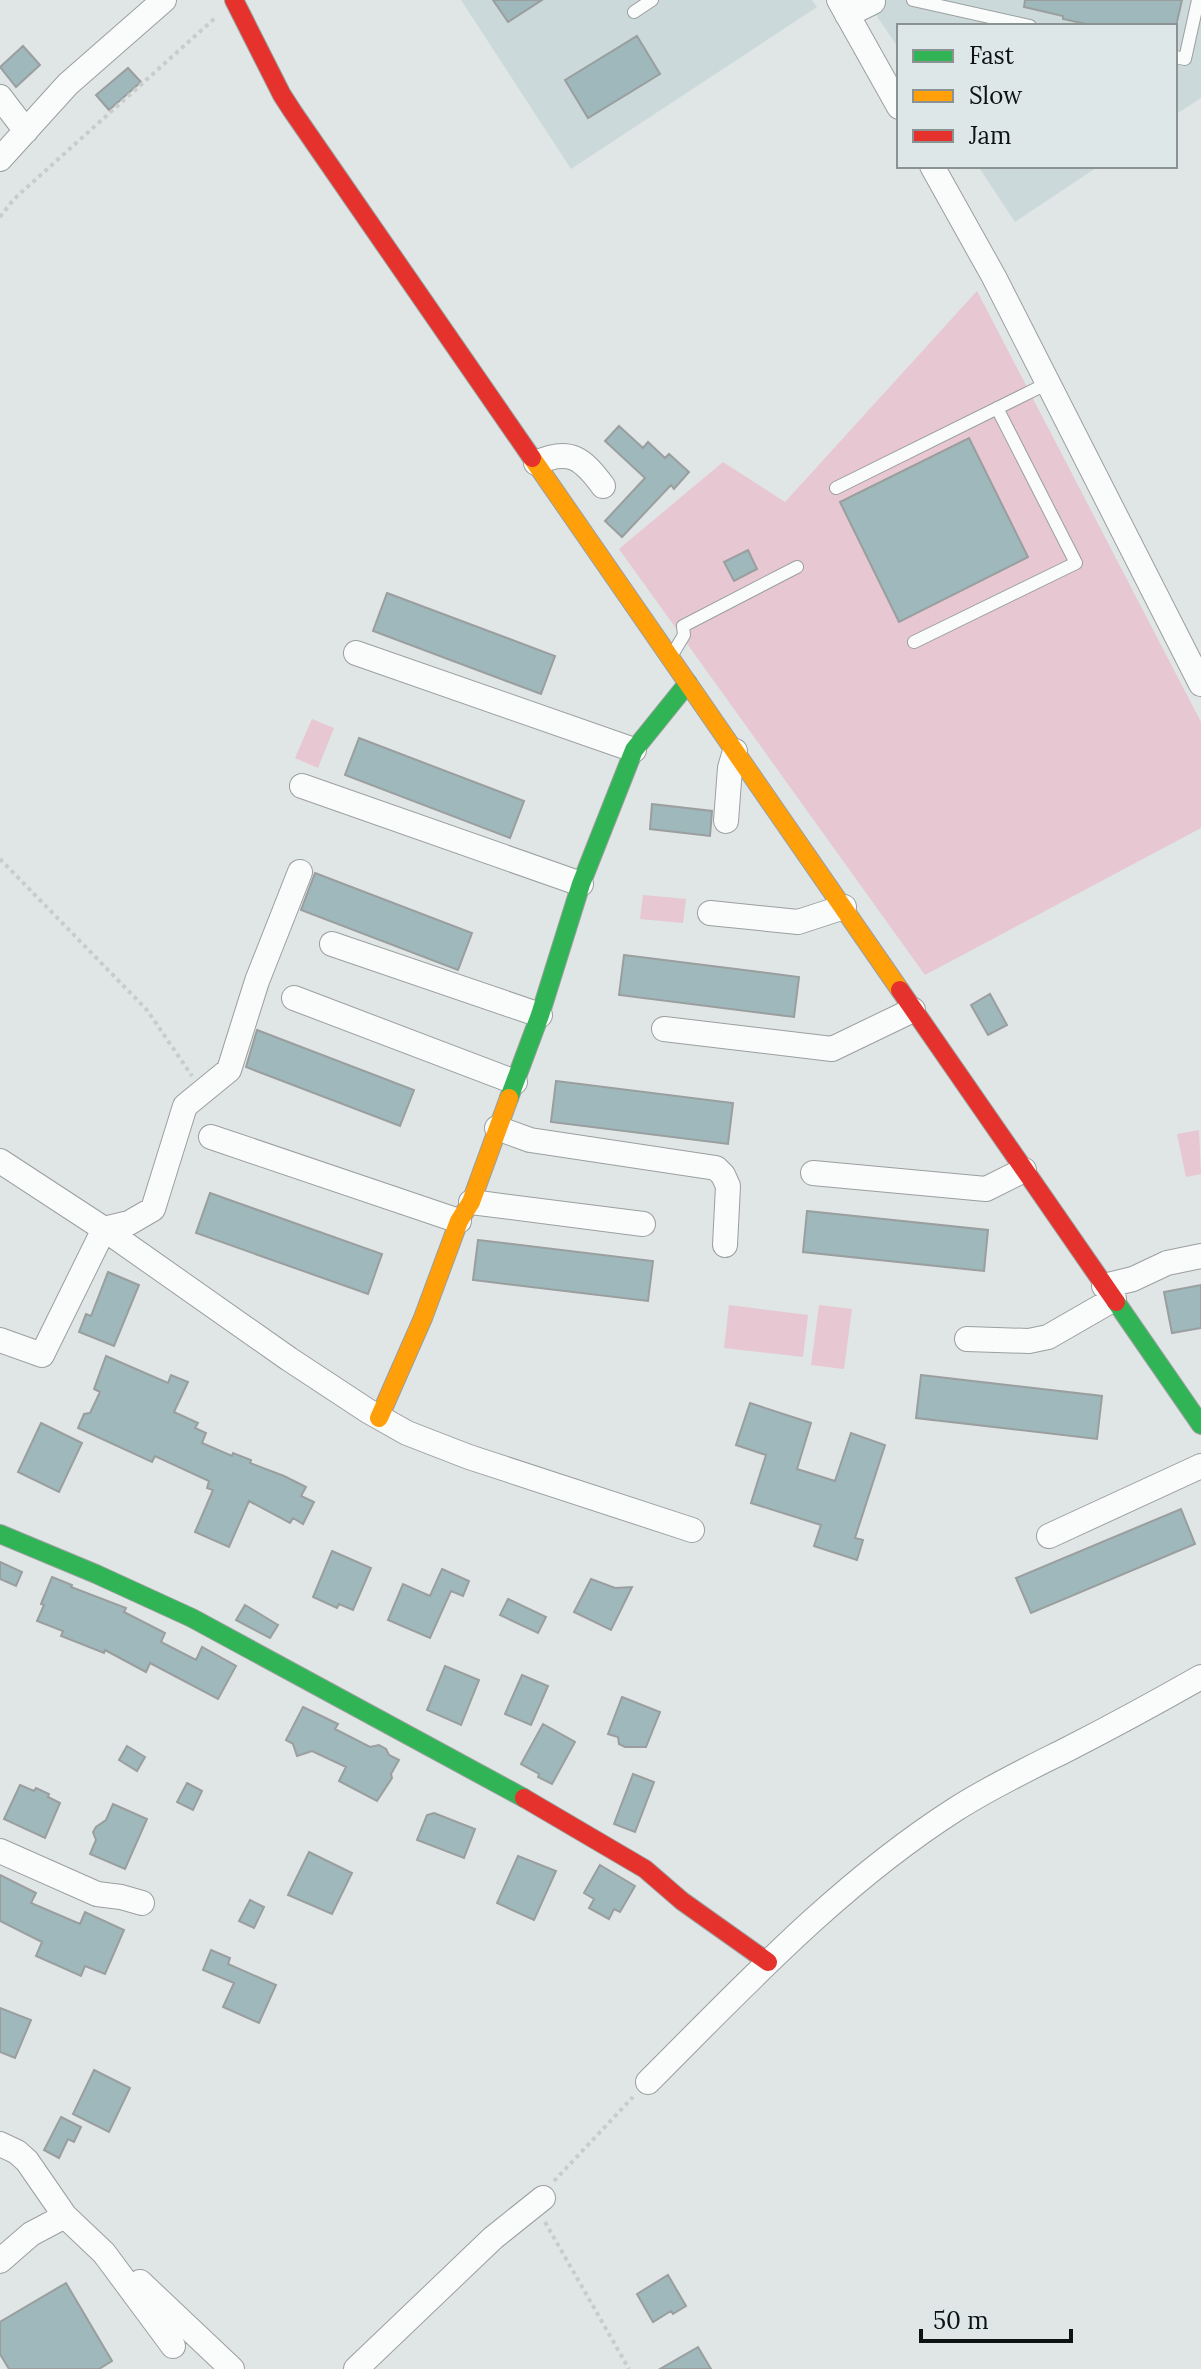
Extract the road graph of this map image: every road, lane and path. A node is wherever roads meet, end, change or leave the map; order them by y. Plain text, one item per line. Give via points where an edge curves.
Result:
1 (234, 0) edge
2 (652, 0) edge
3 (913, 0) edge
4 (1198, 0) edge
5 (162, 1) edge
6 (873, 1) edge
7 (843, 7) edge
8 (634, 12) dead end
9 (1021, 24) edge
10 (1177, 57) edge
11 (0, 97) edge
12 (897, 103) edge
13 (26, 131) junction
14 (0, 159) edge
15 (933, 168) edge
16 (0, 217) edge
17 (1048, 383) junction
18 (997, 408) junction
19 (536, 463) junction
20 (603, 486) dead end
21 (836, 488) dead end
22 (797, 567) dead end
23 (914, 642) dead end
24 (356, 653) dead end
25 (670, 657) junction
26 (688, 683) junction
27 (1201, 684) edge
28 (634, 750) junction
29 (735, 751) junction
30 (302, 786) dead end
31 (726, 821) dead end
32 (0, 859) edge
33 (300, 872) dead end
34 (581, 884) junction
35 (844, 907) junction
36 (710, 913) dead end
37 (332, 944) dead end
38 (294, 998) dead end
39 (913, 1010) junction
40 (540, 1015) junction
41 (664, 1029) dead end
42 (515, 1082) junction
43 (202, 1092) junction
44 (497, 1128) junction
45 (211, 1137) dead end
46 (0, 1161) edge
47 (1024, 1170) junction
48 (813, 1173) dead end
49 (465, 1212) junction
50 (643, 1224) dead end
51 (104, 1229) junction
52 (725, 1245) dead end
53 (1201, 1256) edge
54 (1109, 1292) junction
55 (967, 1339) dead end
56 (0, 1340) edge
57 (1193, 1398) edge
58 (379, 1418) junction
59 (1201, 1425) edge
60 (1201, 1466) edge
61 (692, 1530) dead end
62 (0, 1534) edge
63 (1049, 1536) dead end
64 (1201, 1677) edge
65 (0, 1851) edge
66 (142, 1903) dead end
67 (768, 1962) junction
68 (648, 2082) joint
69 (0, 2144) edge
70 (543, 2198) junction
71 (65, 2216) junction
72 (104, 2253) junction
73 (0, 2261) edge
74 (173, 2346) dead end
75 (232, 2369) edge
76 (356, 2369) edge
77 (629, 2369) edge

1 - 16 path
1 - 19 street via 282,95
2 - 8 lane
3 - 9 lane
4 - 10 lane via 1185,59
5 - 13 street via 68,84
6 - 7 street
7 - 12 street
11 - 13 street
13 - 14 street
15 - 17 street
17 - 18 lane
17 - 27 street
18 - 21 lane
18 - 23 lane via 1076,563
19 - 20 street via 573,456
19 - 25 street
22 - 25 lane via 683,626 684,635
24 - 28 street
25 - 26 street
26 - 28 street
26 - 29 street
28 - 34 street
29 - 31 street
29 - 35 street
30 - 34 street
32 - 43 path via 147,1010
33 - 43 street via 229,1070
34 - 40 street
35 - 36 street via 798,922
35 - 39 street
37 - 40 street
38 - 42 street
39 - 41 street via 832,1049
39 - 47 street
40 - 42 street
42 - 44 street
43 - 51 street via 185,1106 153,1209
44 - 49 street
44 - 52 street via 544,1143 716,1168 728,1186
45 - 49 street
46 - 51 street
47 - 48 street via 986,1189
47 - 54 street
49 - 50 street
49 - 58 street
51 - 56 street via 42,1355
51 - 58 street
53 - 54 street via 1167,1263
54 - 55 street via 1048,1337
54 - 57 street
57 - 59 street
58 - 61 street via 469,1457
60 - 63 street
62 - 67 street via 192,1618 478,1772 645,1869
64 - 67 street via 956,1809 846,1891
65 - 66 street via 97,1894
67 - 68 street
68 - 70 path
69 - 71 street via 27,2161
70 - 76 street via 493,2238
70 - 77 path via 548,2229
71 - 72 street
71 - 73 street via 31,2234
72 - 74 street
72 - 75 street via 121,2262

